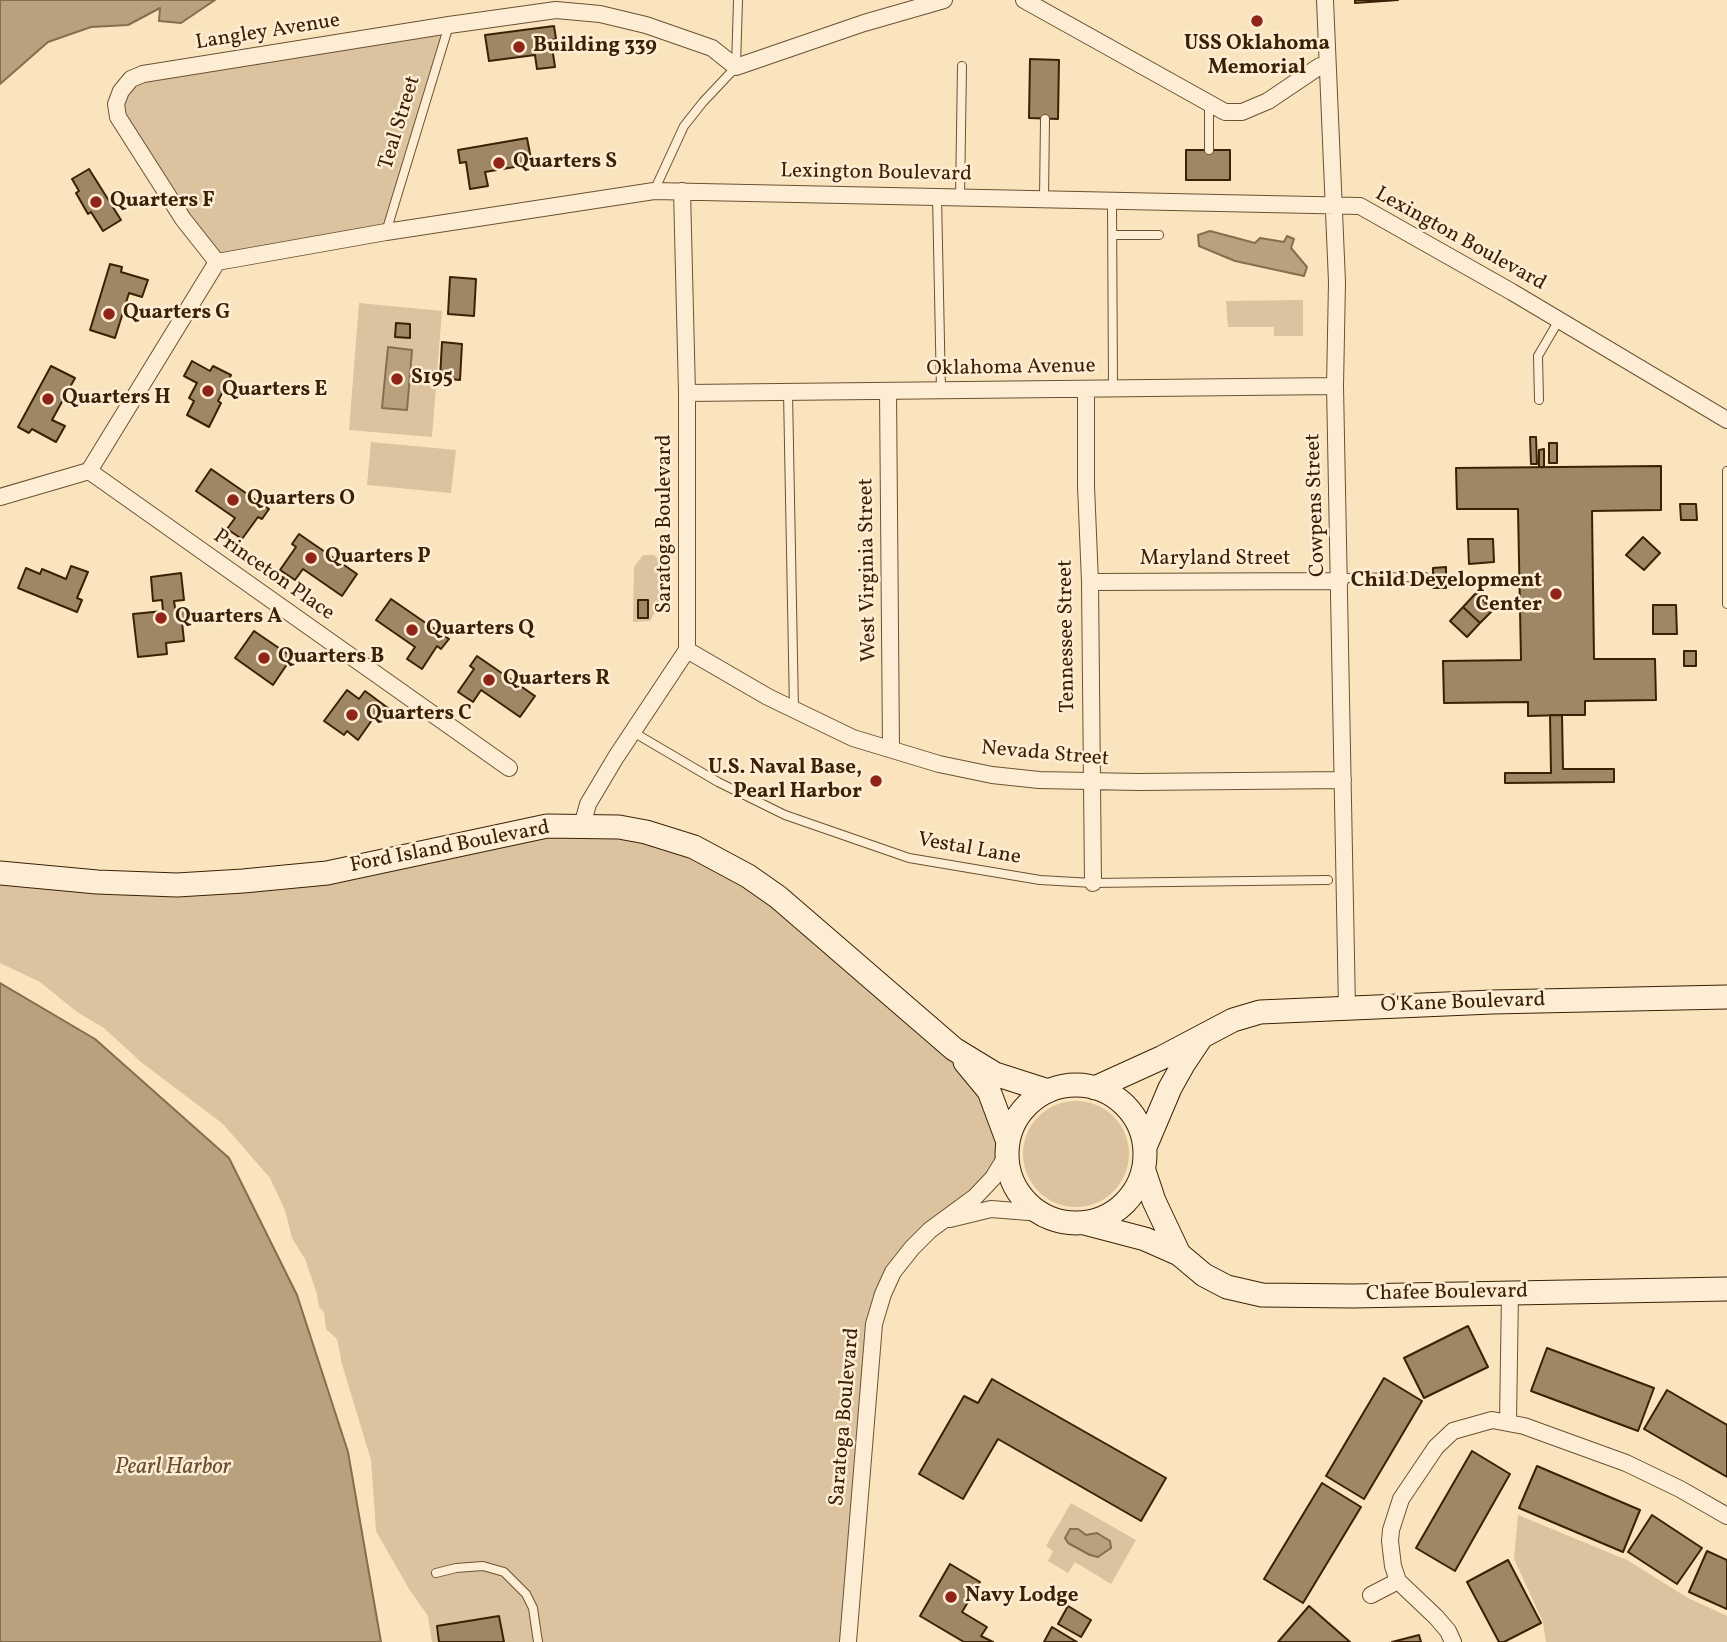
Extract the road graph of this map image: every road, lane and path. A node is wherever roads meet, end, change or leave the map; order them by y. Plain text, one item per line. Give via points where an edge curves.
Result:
1 (738, 0) edge
2 (944, 0) edge
3 (1024, 0) edge
4 (1325, 0) edge
5 (449, 25) junction
6 (962, 66) dead end
7 (1321, 66) dead end
8 (736, 67) junction
9 (1209, 105) junction
10 (1045, 119) dead end
11 (1209, 150) dead end
12 (654, 191) junction
13 (682, 191) junction
14 (937, 196) junction
15 (960, 197) junction
16 (1044, 198) junction
17 (1112, 200) junction
18 (1334, 204) junction
19 (386, 232) junction
20 (1158, 234) dead end
21 (1112, 235) junction
22 (217, 262) junction
23 (1559, 320) junction
24 (1335, 386) junction
25 (1086, 389) junction
26 (1113, 389) junction
27 (888, 391) junction
28 (941, 391) junction
29 (788, 392) junction
30 (687, 393) junction
31 (1539, 400) dead end
32 (1727, 420) edge
33 (89, 471) junction
34 (1727, 471) edge
35 (0, 497) edge
36 (1424, 577) dead end
37 (1340, 579) junction
38 (1090, 582) junction
39 (1727, 604) edge
40 (687, 650) junction
41 (794, 710) junction
42 (633, 732) junction
43 (891, 749) junction
44 (509, 768) dead end
45 (1343, 780) junction
46 (1091, 781) junction
47 (582, 826) junction
48 (0, 873) edge
49 (1328, 880) dead end
50 (1093, 883) junction
51 (1727, 997) edge
52 (1347, 1009) junction
53 (1204, 1034) junction
54 (954, 1049) junction
55 (1095, 1088) junction
56 (1048, 1091) junction
57 (1145, 1147) junction
58 (1008, 1148) junction
59 (1144, 1171) junction
60 (1041, 1213) junction
61 (944, 1221) junction
62 (1084, 1223) junction
63 (1179, 1254) junction
64 (1727, 1289) edge
65 (1510, 1293) junction
66 (1508, 1421) junction
67 (1727, 1516) edge
68 (436, 1573) dead end
69 (1398, 1581) junction
70 (1371, 1595) dead end
71 (538, 1642) edge
72 (848, 1642) edge
73 (1453, 1642) edge

1 - 8 lane
2 - 8 street
3 - 9 street
4 - 18 street, Cowpens Street
5 - 8 street, Langley Avenue via 556,10 600,14 712,48
5 - 19 lane, Teal Street
5 - 22 street, Langley Avenue via 131,79 116,103 118,117 183,219
6 - 15 lane
7 - 9 street via 1268,101 1242,112 1225,112
8 - 12 lane via 684,126
9 - 11 lane
10 - 16 lane
12 - 13 street, Lexington Boulevard
12 - 19 street, Lexington Boulevard
13 - 14 street, Lexington Boulevard
13 - 30 street, Saratoga Boulevard
14 - 15 street, Lexington Boulevard
14 - 28 lane
15 - 16 street, Lexington Boulevard
16 - 17 street, Lexington Boulevard
17 - 18 street, Lexington Boulevard
17 - 21 lane
18 - 23 street, Lexington Boulevard via 1368,209
18 - 24 street, Cowpens Street
19 - 22 street, Lexington Boulevard
20 - 21 lane
21 - 26 lane
22 - 33 street
23 - 31 lane via 1538,356
23 - 32 street, Lexington Boulevard
24 - 26 street, Oklahoma Avenue
24 - 37 street, Cowpens Street
25 - 26 street, Oklahoma Avenue
25 - 28 street, Oklahoma Avenue
25 - 38 street, Tennessee Street
27 - 28 street, Oklahoma Avenue
27 - 29 street, Oklahoma Avenue
27 - 43 street, West Virginia Street
29 - 30 street, Oklahoma Avenue
29 - 41 lane
30 - 40 street, Saratoga Boulevard
33 - 35 street
33 - 44 street, Princeton Place
34 - 39 lane
36 - 37 lane
37 - 38 street, Maryland Street
37 - 45 street, Cowpens Street
38 - 46 street, Tennessee Street
40 - 41 street, Nevada Street
40 - 42 street
41 - 43 street, Nevada Street via 853,738
42 - 47 street via 588,804
42 - 50 lane, Vestal Lane via 752,800 846,838 909,858 974,870
43 - 46 street, Nevada Street via 992,775
45 - 46 street, Nevada Street
45 - 52 street, Cowpens Street
46 - 50 street, Tennessee Street
47 - 48 street, Ford Island Boulevard via 547,826 327,873 243,881 110,883
47 - 54 street, Ford Island Boulevard via 619,827 666,838 694,847 748,876
49 - 50 lane, Vestal Lane
51 - 52 street, O'Kane Boulevard
52 - 53 street, O'Kane Boulevard via 1260,1012
53 - 55 street, O'Kane Boulevard
53 - 57 street via 1184,1063
54 - 56 street, Ford Island Boulevard via 995,1074
54 - 58 street, Ford Island Boulevard via 989,1091
55 - 56 street via 1071,1085
55 - 57 street via 1114,1096 1129,1110
56 - 58 street via 1030,1103 1016,1121
57 - 59 street
58 - 60 street via 1017,1189
58 - 61 street, Saratoga Boulevard via 993,1178
59 - 62 street via 1122,1206
59 - 63 street, Chafee Boulevard
60 - 61 street, Saratoga Boulevard via 991,1209
60 - 62 street
61 - 72 street, Saratoga Boulevard via 912,1248 893,1272 874,1324
62 - 63 street, Chafee Boulevard via 1145,1239
63 - 65 street, Chafee Boulevard via 1227,1287 1262,1295
64 - 65 street, Chafee Boulevard
65 - 66 street
66 - 67 street via 1626,1463
66 - 69 street via 1466,1426 1436,1447 1402,1499 1391,1530
68 - 71 lane via 483,1566 504,1572 533,1608
69 - 70 street
69 - 73 street via 1436,1617

